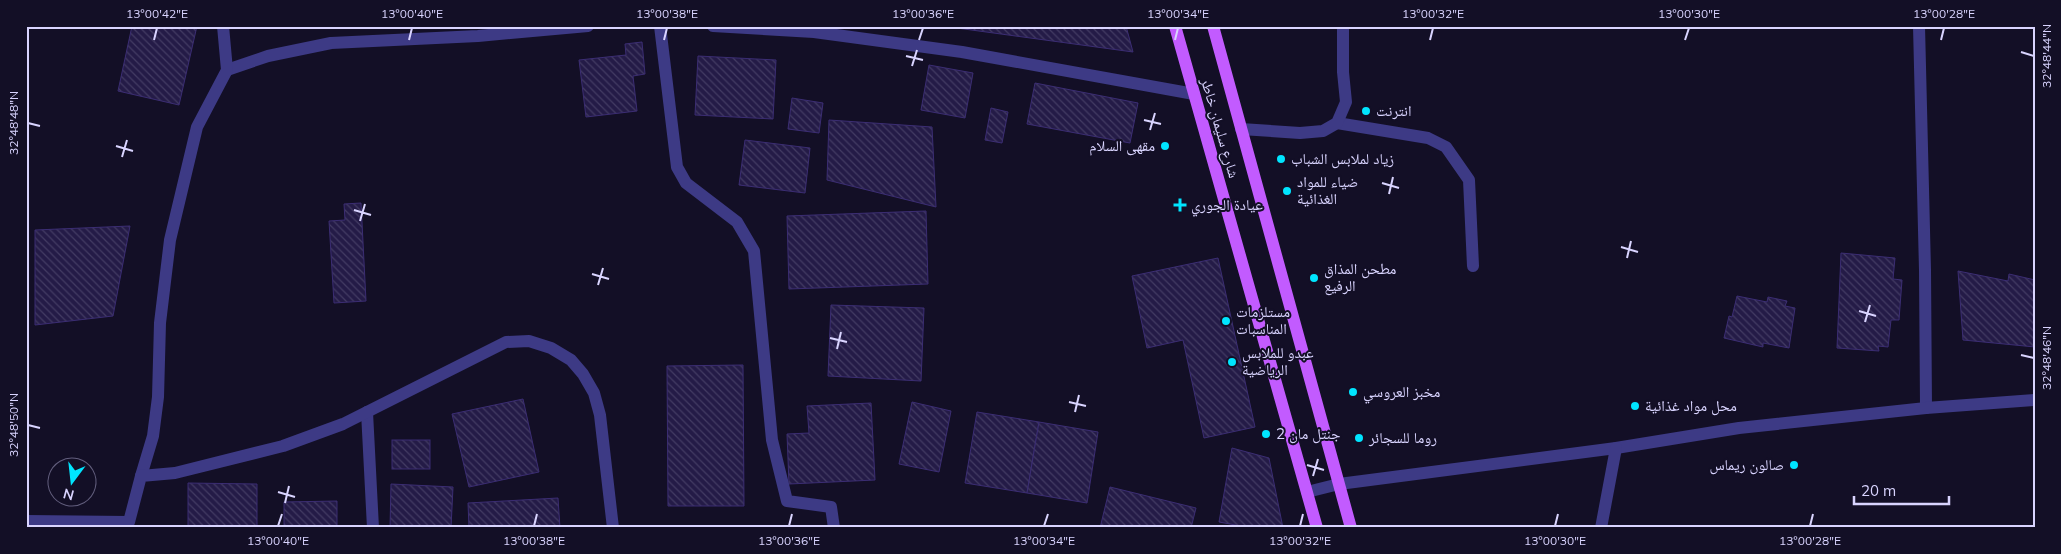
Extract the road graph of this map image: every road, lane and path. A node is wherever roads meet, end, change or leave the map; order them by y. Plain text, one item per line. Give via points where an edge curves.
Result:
1 (223, 26) edge
2 (588, 26) edge
3 (660, 26) edge
4 (713, 26) edge
5 (1175, 26) edge
6 (1212, 26) edge
7 (1343, 26) edge
8 (1919, 26) edge
9 (227, 70) junction
10 (1194, 94) junction
11 (1337, 123) junction
12 (1240, 129) junction
13 (1473, 266) dead end
14 (2035, 400) edge
15 (1926, 408) junction
16 (367, 412) junction
17 (1616, 448) junction
18 (141, 476) junction
19 (1340, 484) junction
20 (1307, 492) junction
21 (26, 521) edge
22 (129, 525) edge
23 (373, 528) edge
24 (612, 528) edge
25 (834, 528) edge
26 (1316, 528) edge
27 (1352, 528) edge
28 (1601, 528) edge

1 - 9 street
2 - 9 street via 478,36 331,43 268,56
3 - 25 street via 677,167 686,183 737,222 754,251 772,440 787,501 830,507
4 - 10 street via 814,32 962,52
5 - 10 main road, شارع سليمان خاطر
6 - 12 main road, شارع سليمان خاطر
7 - 11 street via 1346,102
8 - 15 street
9 - 18 street via 198,127 170,240 160,323 158,397 153,436
10 - 20 main road, شارع سليمان خاطر
11 - 12 street via 1323,131 1300,133
11 - 13 street via 1428,138 1446,147 1469,180
12 - 19 main road, شارع سليمان خاطر
14 - 15 street
15 - 17 street via 1739,428
16 - 18 street via 283,446 176,473
16 - 23 street
16 - 24 street via 506,342 529,341 552,348 571,360 594,393 600,415
17 - 19 street
17 - 28 street
18 - 22 street
19 - 20 street
19 - 27 main road, شارع سليمان خاطر
20 - 26 main road, شارع سليمان خاطر
21 - 22 street

